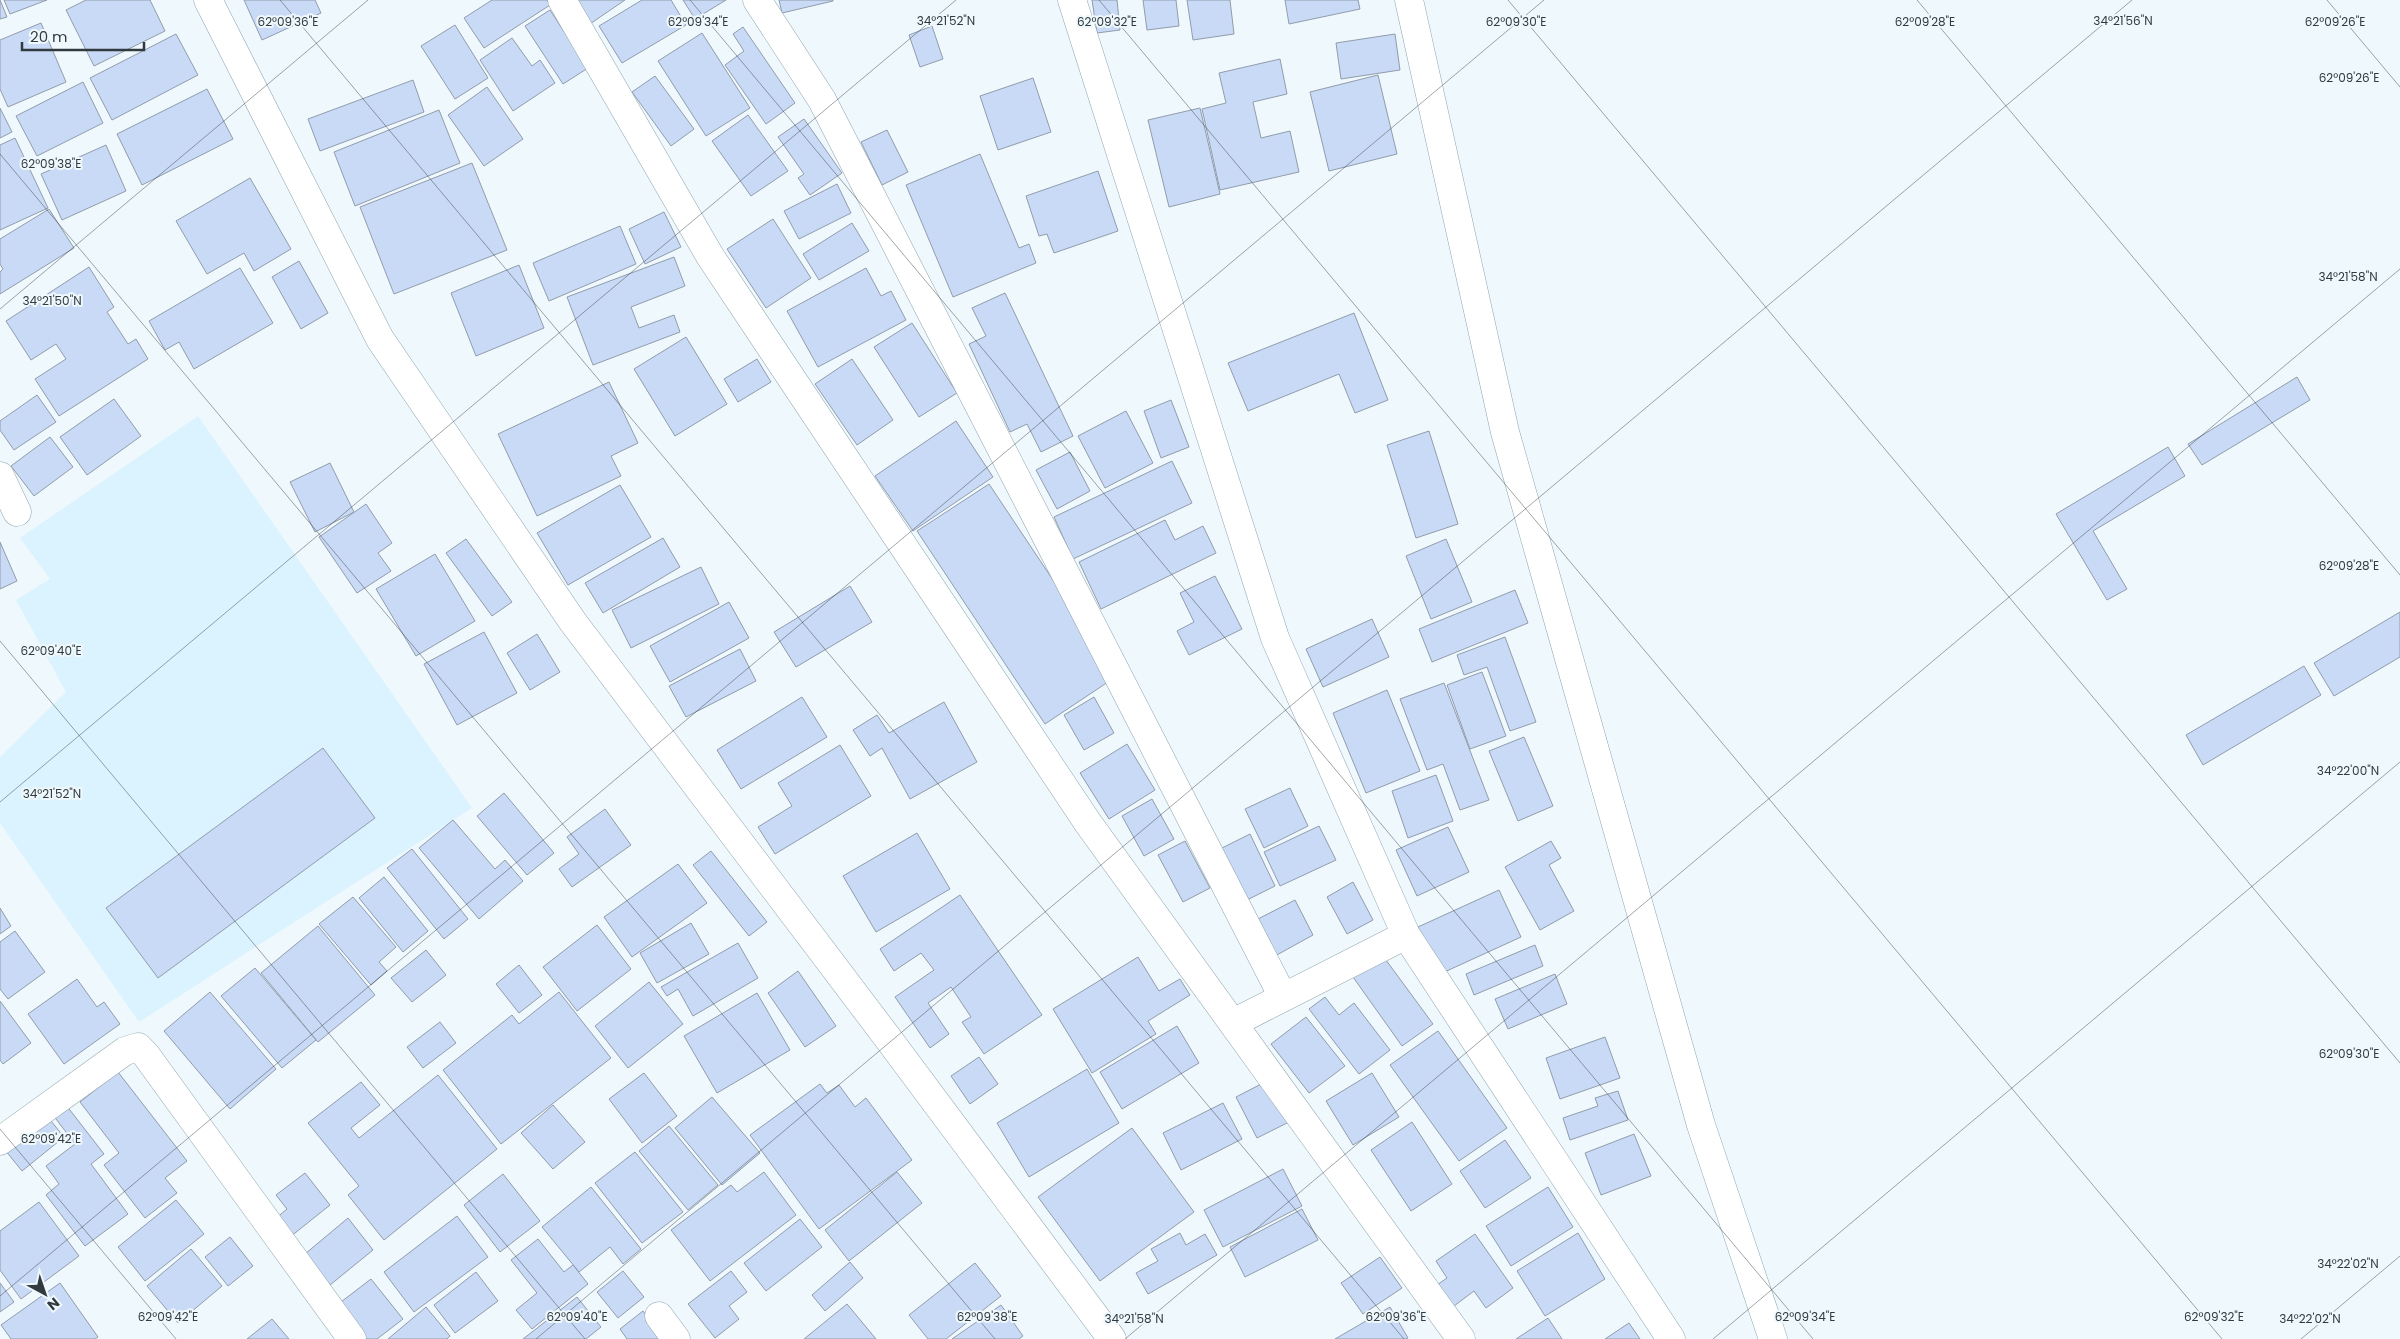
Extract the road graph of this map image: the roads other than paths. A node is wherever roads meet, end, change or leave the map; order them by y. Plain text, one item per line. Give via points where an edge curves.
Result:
1 (208, 0) edge
2 (562, 0) edge
3 (757, 0) edge
4 (1072, 0) edge
5 (1409, 0) edge
6 (0, 476) edge
7 (17, 512) dead end
8 (1406, 935) junction
9 (1283, 997) junction
10 (1233, 1024) junction
11 (0, 1141) edge
12 (659, 1316) dead end
13 (352, 1339) edge
14 (676, 1339) edge
15 (1112, 1339) edge
16 (1461, 1339) edge
17 (1671, 1339) edge
18 (1773, 1339) edge

1 - 15 street via 380,339 573,622
2 - 10 street via 710,256 1088,824
3 - 9 street via 822,100
4 - 8 street via 1275,638
5 - 18 street via 1505,432 1701,1125
6 - 7 street
8 - 9 street
8 - 17 street
9 - 10 street
10 - 16 street
11 - 13 street via 125,1051 138,1047
12 - 14 street

